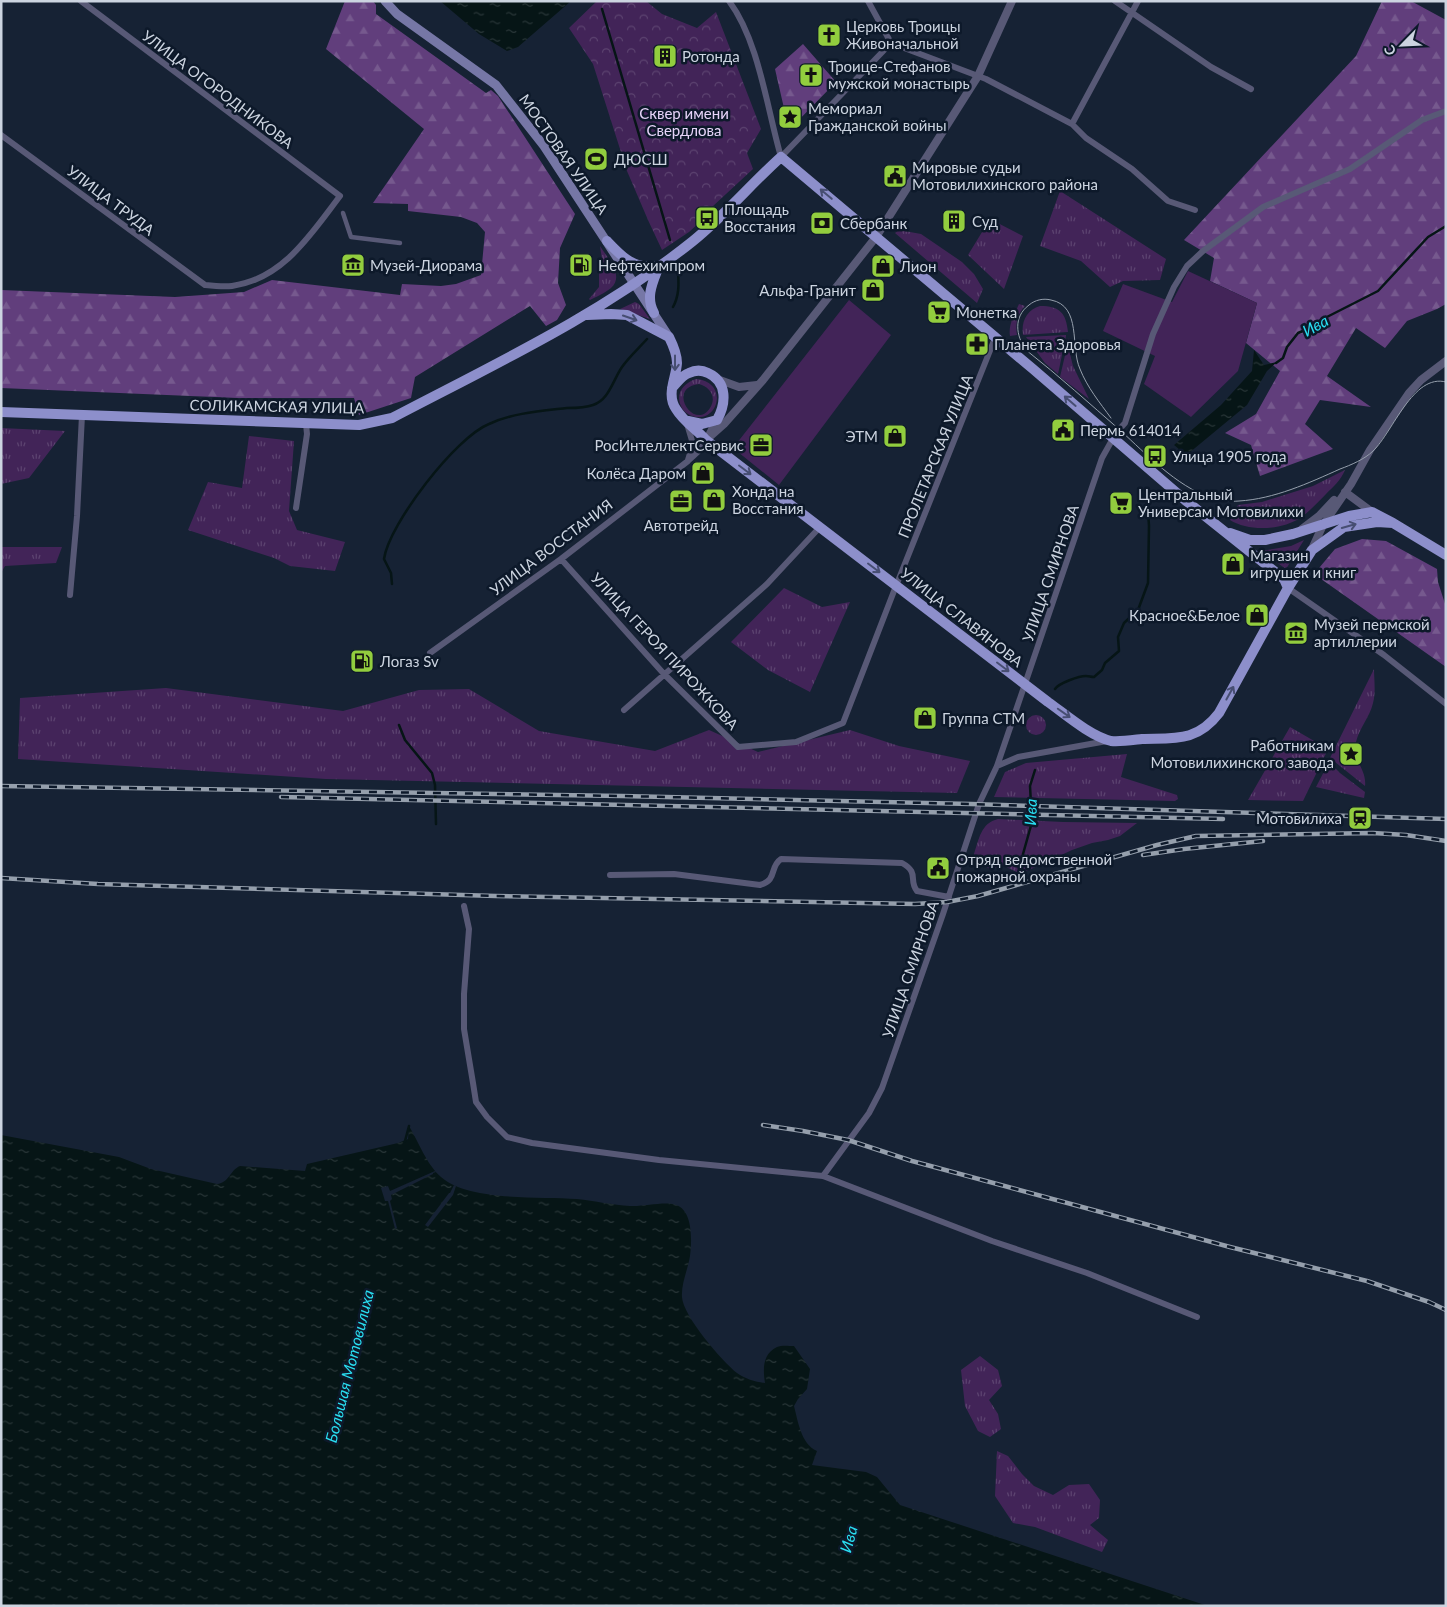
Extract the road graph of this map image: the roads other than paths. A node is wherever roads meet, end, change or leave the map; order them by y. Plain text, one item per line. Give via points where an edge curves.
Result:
1 (81, 1) edge
2 (385, 1) edge
3 (868, 1) edge
4 (1012, 1) edge
5 (1114, 1) edge
6 (1138, 1) edge
7 (730, 3) edge
8 (1132, 13) junction
9 (891, 43) junction
10 (978, 76) junction
11 (1251, 89) dead end
12 (1446, 111) edge
13 (1072, 124) junction
14 (1, 135) edge
15 (780, 157) junction
16 (1195, 210) dead end
17 (342, 213) dead end
18 (876, 237) junction
19 (607, 240) junction
20 (400, 243) dead end
21 (659, 266) junction
22 (634, 283) junction
23 (205, 286) joint
24 (654, 313) junction
25 (586, 315) junction
26 (669, 337) junction
27 (995, 338) junction
28 (1446, 361) edge
29 (718, 379) junction
30 (760, 382) junction
31 (672, 389) junction
32 (746, 398) junction
33 (1, 412) edge
34 (82, 415) junction
35 (717, 420) junction
36 (686, 421) junction
37 (306, 424) junction
38 (706, 440) junction
39 (1114, 440) junction
40 (688, 461) junction
41 (1359, 469) junction
42 (1345, 492) junction
43 (296, 508) dead end
44 (1372, 512) junction
45 (1393, 523) junction
46 (1323, 525) junction
47 (1216, 526) junction
48 (820, 527) junction
49 (1293, 534) junction
50 (1312, 550) junction
51 (1446, 555) edge
52 (561, 559) junction
53 (897, 585) junction
54 (1288, 588) junction
55 (70, 595) dead end
56 (430, 653) dead end
57 (664, 674) junction
58 (1025, 684) junction
59 (1446, 704) edge
60 (624, 710) dead end
61 (842, 723) joint
62 (1112, 741) junction
63 (997, 766) junction
64 (610, 875) dead end
65 (949, 897) junction
66 (464, 906) dead end
67 (823, 1176) junction
68 (1197, 1317) dead end

1 - 23 street, УЛИЦА ОГОРОДНИКОВА via 340,196 299,250 284,264 256,280 232,286
2 - 19 main road, МОСТОВАЯ УЛИЦА via 397,14 496,85 544,146
3 - 9 street
4 - 10 street
5 - 8 street
6 - 8 street
7 - 15 street via 756,60
8 - 11 street via 1211,67
8 - 13 street
9 - 10 street
9 - 15 street, СОЛИКАМСКАЯ УЛИЦА
10 - 13 street
10 - 18 street
12 - 39 street, УЛИЦА СМИРНОВА via 1422,120 1350,169 1263,207 1187,266 1153,334 1125,423
13 - 16 street via 1168,201
14 - 23 street, УЛИЦА ТРУДА
18 -> 15 main road
15 - 21 main road, СОЛИКАМСКАЯ УЛИЦА via 697,237
17 - 20 street via 351,237
18 - 27 main road
18 - 30 street
19 - 21 main road via 622,257 634,264
19 - 22 main road, МОСТОВАЯ УЛИЦА
21 - 22 main road, СОЛИКАМСКАЯ УЛИЦА
21 - 24 main road via 650,292 650,306
22 - 24 main road, МОСТОВАЯ УЛИЦА
22 - 25 main road, СОЛИКАМСКАЯ УЛИЦА
24 - 26 main road, МОСТОВАЯ УЛИЦА
25 -> 26 main road, СОЛИКАМСКАЯ УЛИЦА via 627,315
25 - 37 main road, СОЛИКАМСКАЯ УЛИЦА via 392,418 358,425
26 -> 31 main road, МОСТОВАЯ УЛИЦА via 677,364
39 -> 27 main road
27 - 53 street, ПРОЛЕТАРСКАЯ УЛИЦА
28 - 41 street via 1409,393
29 - 30 street via 739,387
29 - 31 main road via 704,371 689,372
29 - 35 main road via 724,394
30 - 32 street
31 - 36 main road via 676,409
32 - 35 street
32 - 38 street
33 - 34 main road, СОЛИКАМСКАЯ УЛИЦА
34 - 37 main road, СОЛИКАМСКАЯ УЛИЦА
34 - 55 street
35 - 36 main road via 702,424
35 - 38 street, УЛИЦА ВОССТАНИЯ
36 - 38 main road
36 - 40 street via 693,444
37 - 43 street
38 - 40 street, УЛИЦА ВОССТАНИЯ
38 -> 48 main road, УЛИЦА СЛАВЯНОВА
39 - 47 main road
39 - 58 street, УЛИЦА СМИРНОВА via 1102,458
40 - 52 street, УЛИЦА ВОССТАНИЯ
41 - 42 street
41 - 49 street via 1326,510
42 - 44 street
42 - 46 street
44 - 45 main road
44 - 46 main road
50 -> 45 main road via 1344,527
45 - 51 main road
46 - 49 main road
46 - 50 street
47 - 49 main road via 1250,540
47 - 54 main road via 1284,579
48 -> 53 main road, УЛИЦА СЛАВЯНОВА
48 - 57 street via 767,584
50 - 54 main road, УЛИЦА СЛАВЯНОВА
52 - 56 street, УЛИЦА ВОССТАНИЯ
52 - 57 street, УЛИЦА ГЕРОЯ ПИРОЖКОВА
53 -> 58 main road, УЛИЦА СЛАВЯНОВА
53 - 61 street, ПРОЛЕТАРСКАЯ УЛИЦА
54 - 59 street via 1384,655
62 -> 54 main road, УЛИЦА СЛАВЯНОВА via 1185,737 1206,727 1219,713
57 - 60 street
57 - 61 street, УЛИЦА ГЕРОЯ ПИРОЖКОВА via 738,747 796,742
58 -> 62 main road, УЛИЦА СЛАВЯНОВА via 1081,725
58 - 63 street, УЛИЦА СМИРНОВА
62 - 63 street via 1034,753
63 - 65 street, УЛИЦА СМИРНОВА via 979,804
64 - 65 street via 674,874 760,885 769,881 781,860 902,862 914,874 917,891
65 - 67 street, УЛИЦА СМИРНОВА via 875,1103
66 - 67 street via 469,929 464,1029 476,1102 507,1137 659,1160
67 - 68 street

